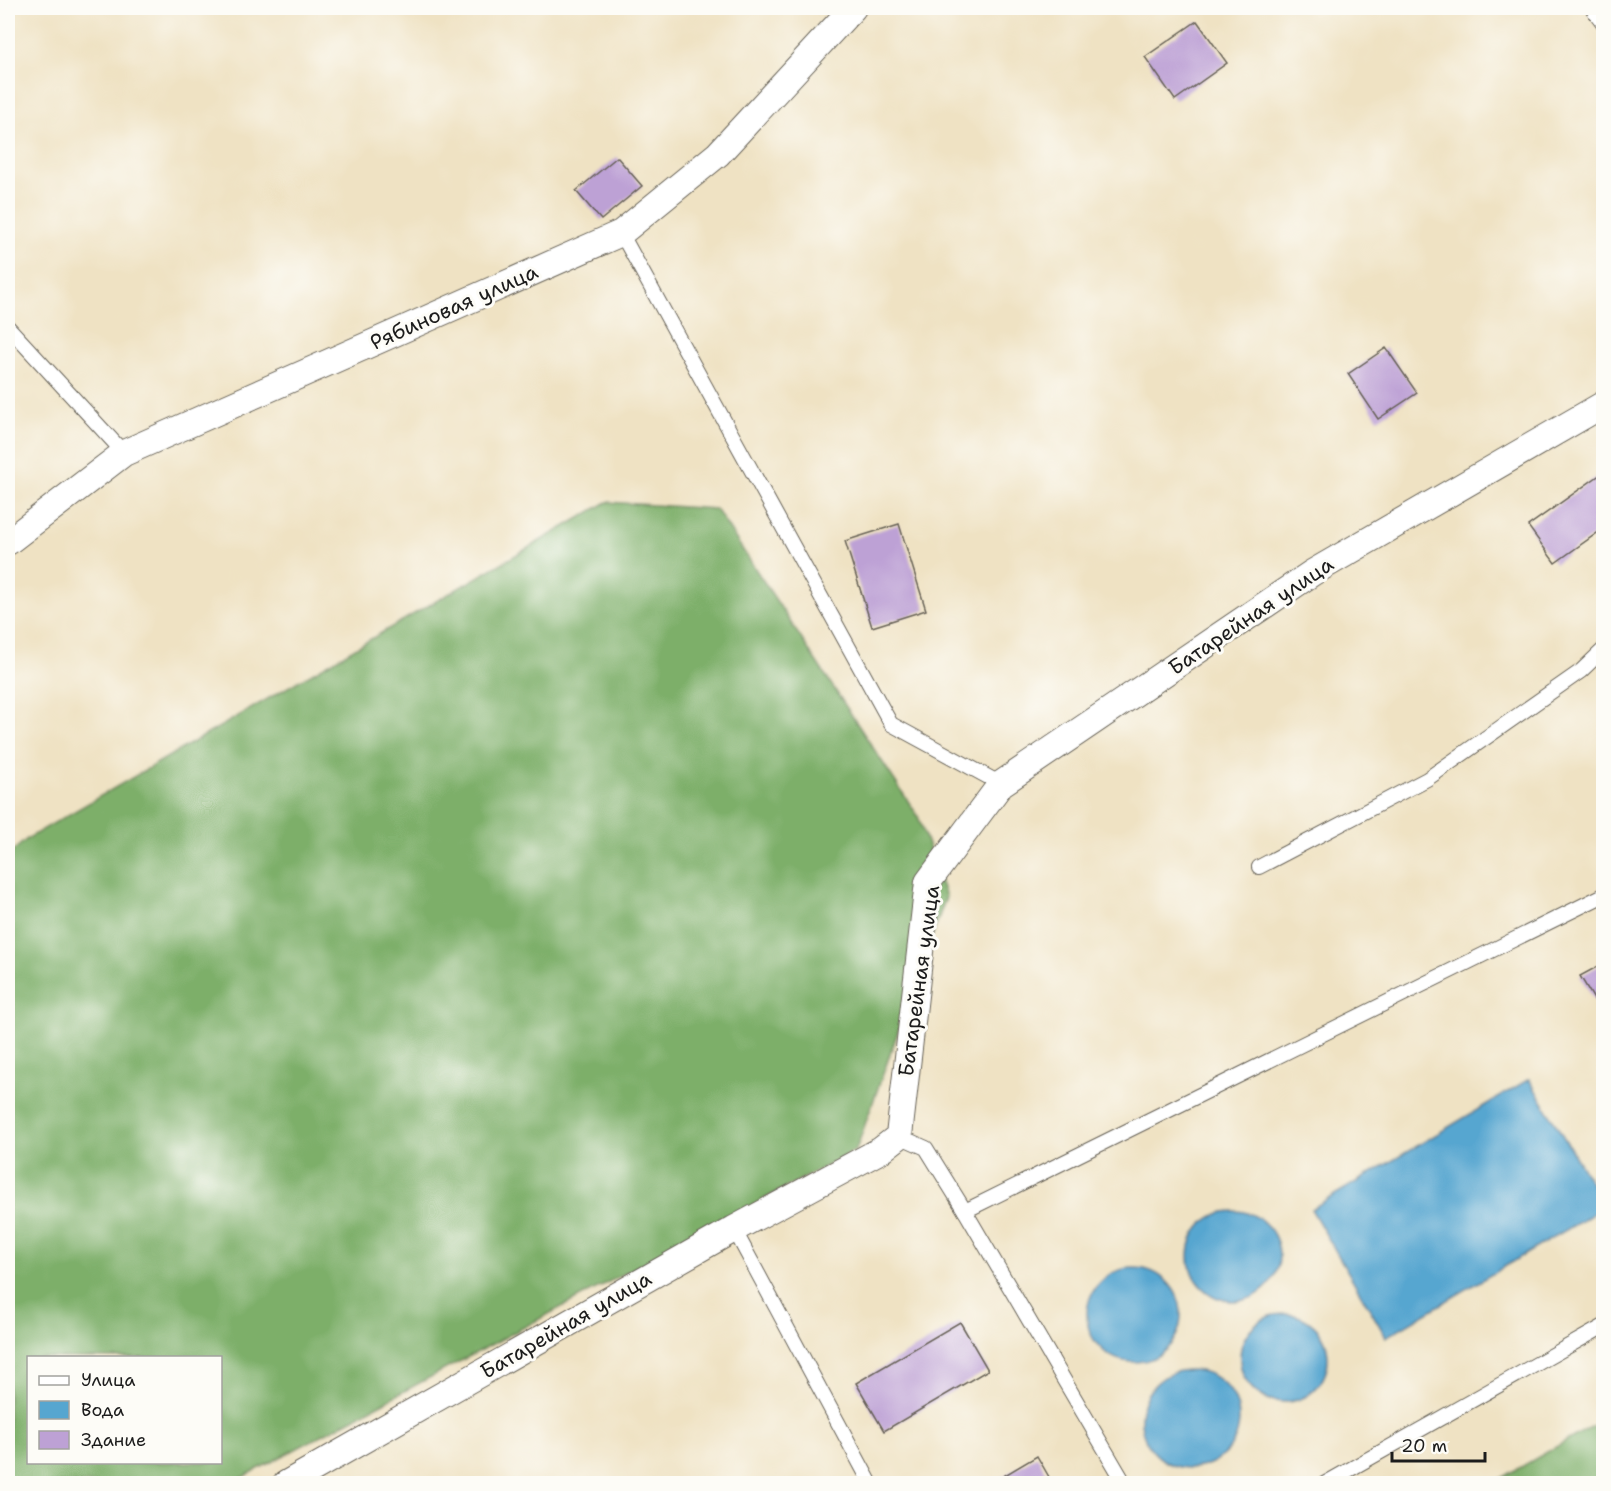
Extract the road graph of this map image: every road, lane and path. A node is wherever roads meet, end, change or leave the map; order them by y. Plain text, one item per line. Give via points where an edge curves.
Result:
1 (853, 8) edge
2 (1592, 8) edge
3 (1604, 24) edge
4 (621, 233) junction
5 (8, 327) edge
6 (1604, 404) edge
7 (124, 453) junction
8 (8, 542) edge
9 (1604, 649) edge
10 (1001, 784) junction
11 (1259, 867) dead end
12 (1604, 895) edge
13 (899, 1136) junction
14 (965, 1211) junction
15 (734, 1229) junction
16 (1604, 1326) edge
17 (286, 1484) edge
18 (871, 1484) edge
19 (1125, 1484) edge
20 (1324, 1484) edge

1 - 4 street, Рябиновая улица via 718,154
2 - 3 lane
4 - 7 street, Рябиновая улица
4 - 10 lane via 891,724
5 - 7 lane
6 - 10 street, Батарейная улица via 1312,573
7 - 8 street, Рябиновая улица
9 - 11 lane via 1581,671 1427,779
10 - 13 street, Батарейная улица via 928,882
12 - 14 lane
13 - 14 lane via 926,1148
13 - 15 street, Батарейная улица via 881,1150
14 - 19 lane
15 - 17 street, Батарейная улица
15 - 18 lane
16 - 20 lane

